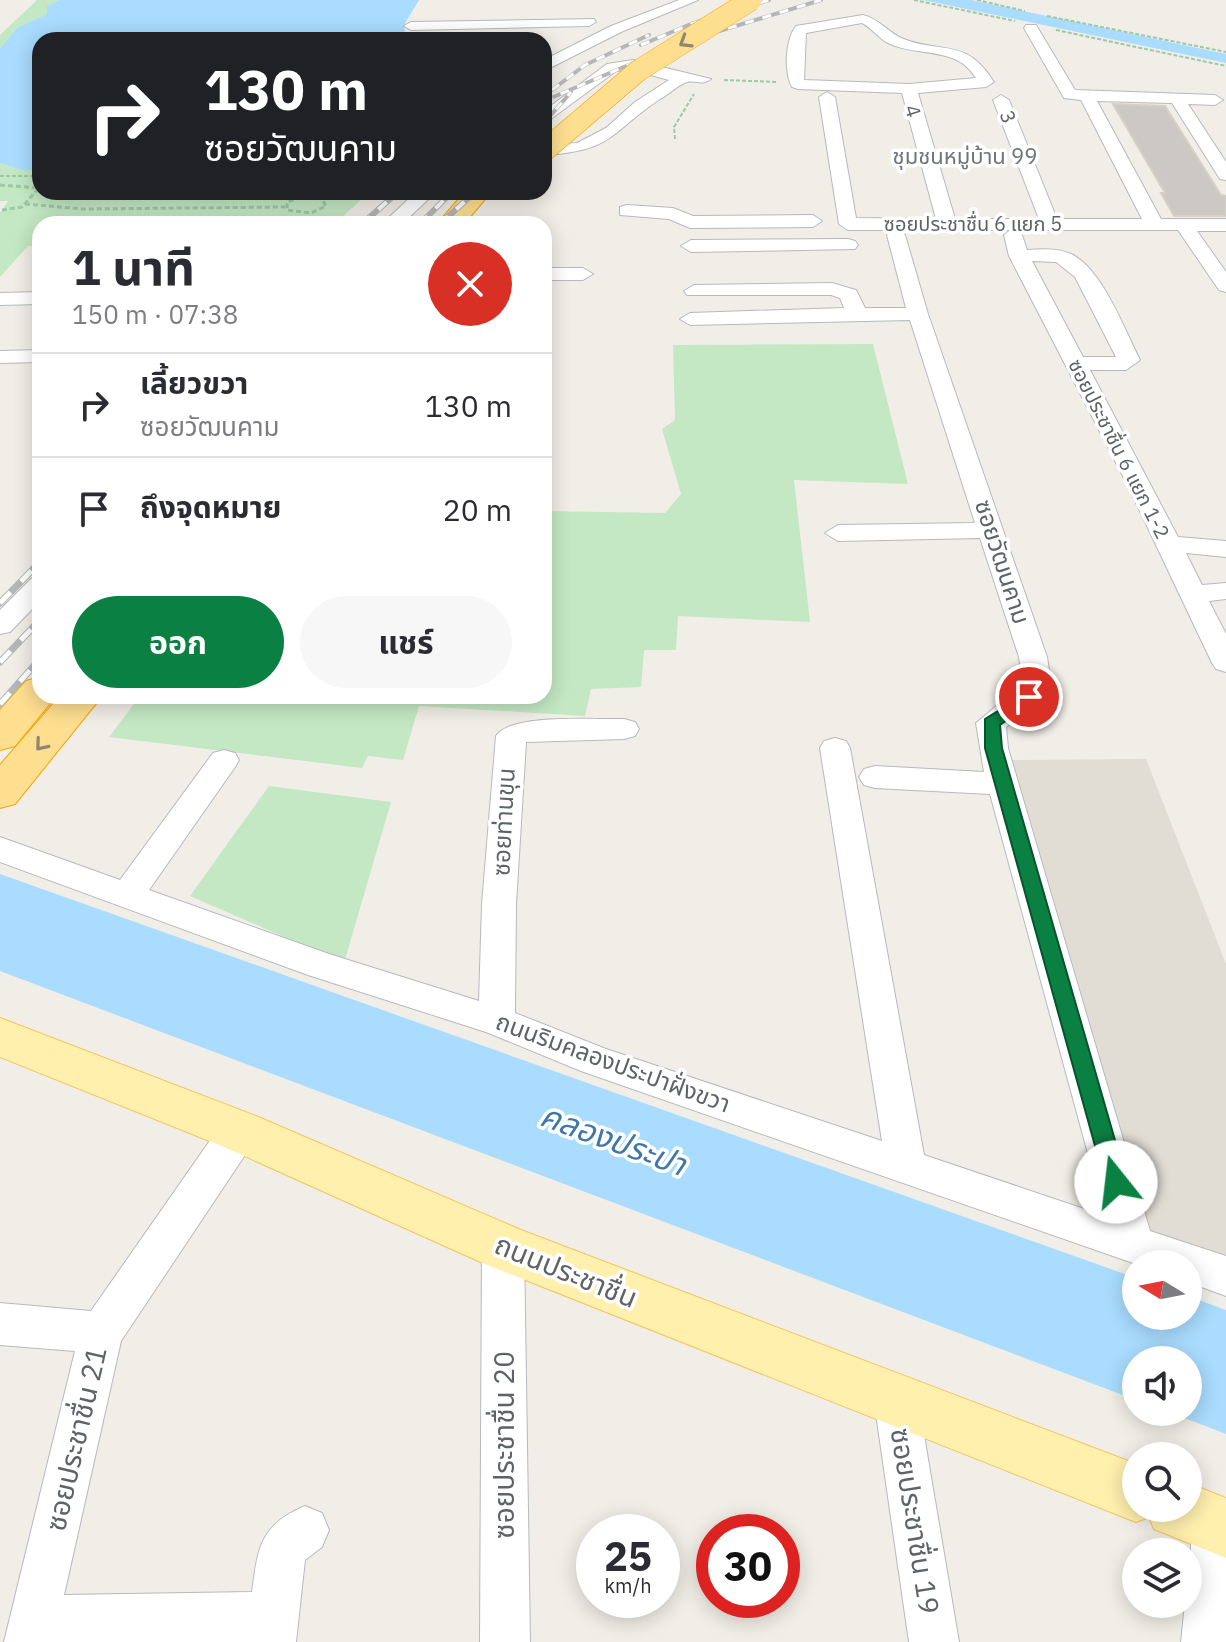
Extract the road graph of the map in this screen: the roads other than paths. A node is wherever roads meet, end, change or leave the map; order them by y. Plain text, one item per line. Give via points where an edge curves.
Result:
1 (691, 0) edge
2 (717, 0) edge
3 (751, 0) edge
4 (530, 8) dead end
5 (458, 9) dead end
6 (638, 21) junction
7 (589, 22) dead end
8 (1031, 22) road end
9 (527, 24) junction
10 (458, 25) junction
11 (414, 26) edge
12 (548, 32) edge
13 (552, 34) edge
14 (566, 53) junction
15 (552, 61) edge
16 (683, 78) junction
17 (703, 79) road end
18 (909, 89) junction
19 (827, 97) road end
20 (1177, 99) junction
21 (1001, 100) dead end
22 (1089, 100) dead end
23 (1215, 100) dead end
24 (552, 113) edge
25 (552, 119) edge
26 (552, 143) edge
27 (552, 150) edge
28 (1226, 175) edge
29 (418, 200) edge
30 (464, 200) edge
31 (484, 200) edge
32 (627, 211) dead end
33 (400, 216) edge
34 (449, 216) edge
35 (461, 216) edge
36 (761, 221) junction
37 (813, 221) dead end
38 (947, 224) junction
39 (1050, 224) junction
40 (1154, 224) junction
41 (1183, 224) junction
42 (1226, 225) edge
43 (896, 235) dead end
44 (848, 245) dead end
45 (691, 246) dead end
46 (768, 268) junction
47 (552, 274) edge
48 (583, 274) dead end
49 (1226, 286) edge
50 (694, 291) dead end
51 (32, 298) edge
52 (0, 299) edge
53 (857, 314) junction
54 (918, 314) junction
55 (690, 319) dead end
56 (32, 356) edge
57 (0, 357) edge
58 (1076, 364) junction
59 (991, 530) junction
60 (838, 533) dead end
61 (1168, 544) junction
62 (1226, 549) edge
63 (1226, 591) edge
64 (32, 593) edge
65 (1192, 594) junction
66 (0, 626) edge
67 (1226, 663) edge
68 (32, 699) edge
69 (35, 704) edge
70 (75, 704) edge
71 (624, 729) dead end
72 (0, 736) edge
73 (0, 745) edge
74 (835, 748) dead end
75 (224, 760) dead end
76 (875, 777) dead end
77 (1003, 784) junction
78 (0, 793) edge
79 (0, 849) edge
80 (129, 893) junction
81 (497, 1021) junction
82 (0, 1037) edge
83 (239, 1131) junction
84 (906, 1165) junction
85 (1133, 1243) junction
86 (503, 1247) junction
87 (1226, 1276) edge
88 (0, 1324) edge
89 (101, 1333) junction
90 (896, 1400) junction
91 (1122, 1488) edge
92 (1205, 1520) edge
93 (305, 1530) dead end
94 (272, 1629) edge
95 (111, 1631) edge
96 (32, 1632) edge
97 (505, 1642) edge
98 (934, 1642) edge
99 (1206, 1642) edge

1 - 6 street
2 - 25 highway via 611,70
3 -> 26 highway, bridge via 638,71
4 - 6 street
5 - 10 street
6 - 14 street
7 - 9 street
8 - 20 street via 1070,95
9 - 10 street
9 - 12 street
10 - 11 street
13 - 14 street via 566,39
14 - 15 street
16 - 17 street
16 - 24 street via 633,65 612,67
16 - 27 street via 612,132 580,148
18 - 18 street via 798,84 797,34 811,26 863,19 904,43 963,53 986,82
18 - 38 street, 4
19 - 38 street, ซอยประชาชื่น 6 แยก 5 via 846,222
20 - 23 street
20 - 28 street
21 - 39 street, 3
22 - 40 street
29 - 33 street
30 - 34 street
31 - 35 highway
32 - 36 street via 673,214 690,222
36 - 37 street
36 - 46 street
38 - 39 street, ซอยประชาชื่น 6 แยก 5
39 - 40 street, ซอยประชาชื่น 6 แยก 5
40 - 41 street, ซอยประชาชื่น 6 แยก 5
41 - 42 street, ซอยประชาชื่น 6 แยก 5
41 - 49 street
43 - 54 street, ซอยวัฒนคาม
44 - 46 street
45 - 46 street
46 - 50 street
46 - 53 street via 843,290
47 - 48 street
51 - 52 street
53 - 54 street
53 - 55 street
54 - 59 street, ซอยวัฒนคาม
56 - 57 street
58 - 58 street, ซอยประชาชื่น 6 แยก 1-2 via 1128,362 1084,274 1071,261 1016,246
58 - 61 street, ซอยประชาชื่น 6 แยก 1-2
59 - 60 street
59 - 77 street, ซอยวัฒนคาม via 1037,684 1021,704 991,723
61 - 62 street
61 - 65 street, ซอยประชาชื่น 6 แยก 1-2
63 - 65 street
64 - 66 street
65 - 67 street, ซอยประชาชื่น 6 แยก 1-2
68 - 72 highway
69 - 73 street
70 -> 78 highway
71 - 81 street, ซอยท่านขุน via 511,736
74 - 84 street
75 - 80 street
76 - 77 street
77 - 85 street, ซอยวัฒนคาม
79 - 80 street, ถนนริมคลองประปาฝั่งขวา
80 - 81 street, ถนนริมคลองประปาฝั่งขวา via 320,965
81 - 84 street, ถนนริมคลองประปาฝั่งขวา via 594,1060
82 - 83 main road, ถนนประชาชื่น
83 - 86 main road, ถนนประชาชื่น
83 - 89 street, ซอยประชาชื่น 21
84 - 85 street, ถนนริมคลองประปาฝั่งขวา
85 - 87 street, ถนนริมคลองประปาฝั่งขวา
86 - 90 main road, ถนนประชาชื่น
86 - 97 street, ซอยประชาชื่น 20
88 - 89 street
89 - 96 street, ซอยประชาชื่น 21
90 - 91 main road, ถนนประชาชื่น
90 - 98 street, ซอยประชาชื่น 19
92 - 99 street
93 - 94 street via 281,1554
94 - 95 street
95 - 96 street

